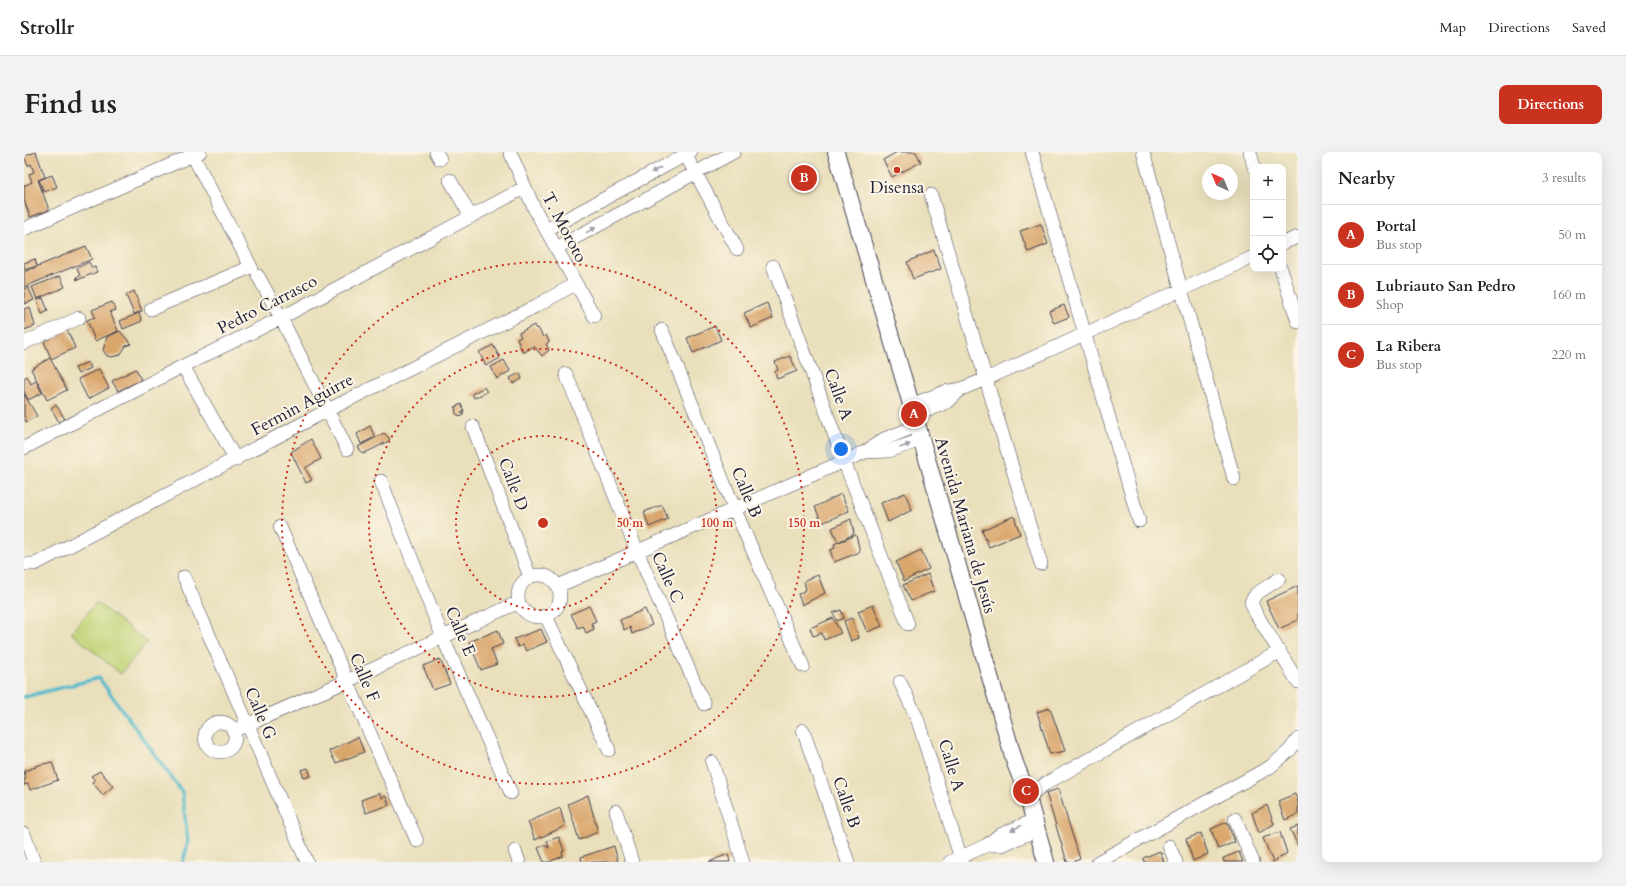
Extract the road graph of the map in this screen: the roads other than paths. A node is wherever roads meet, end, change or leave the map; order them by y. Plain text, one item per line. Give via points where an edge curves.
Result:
1 (510, 152) edge
2 (734, 152) edge
3 (836, 152) edge
4 (1032, 152) edge
5 (1144, 152) edge
6 (1250, 152) edge
7 (195, 153) edge
8 (687, 153) edge
9 (1253, 164) edge
10 (695, 173) junction
11 (450, 180) dead end
12 (524, 188) junction
13 (931, 195) dead end
14 (471, 217) junction
15 (24, 229) edge
16 (546, 230) junction
17 (1298, 237) edge
18 (1286, 242) edge
19 (556, 248) junction
20 (737, 249) dead end
21 (1250, 258) edge
22 (774, 266) dead end
23 (254, 271) junction
24 (1281, 272) edge
25 (574, 284) junction
26 (1180, 289) junction
27 (151, 309) dead end
28 (594, 316) dead end
29 (79, 318) dead end
30 (281, 318) junction
31 (1298, 322) edge
32 (662, 330) dead end
33 (1084, 335) junction
34 (24, 342) edge
35 (183, 366) junction
36 (566, 374) dead end
37 (986, 379) junction
38 (328, 410) junction
39 (916, 422) junction
40 (473, 427) dead end
41 (24, 448) edge
42 (347, 449) dead end
43 (236, 460) junction
44 (844, 461) junction
45 (1234, 479) dead end
46 (381, 482) dead end
47 (735, 510) junction
48 (1139, 521) dead end
49 (280, 527) dead end
50 (637, 552) junction
51 (24, 564) edge
52 (1041, 564) dead end
53 (184, 577) dead end
54 (530, 577) junction
55 (1279, 580) dead end
56 (558, 586) junction
57 (519, 602) junction
58 (546, 616) junction
59 (908, 624) dead end
60 (443, 638) junction
61 (1280, 650) junction
62 (803, 666) dead end
63 (347, 681) junction
64 (900, 682) dead end
65 (1298, 682) edge
66 (704, 704) dead end
67 (246, 724) junction
68 (233, 730) dead end
69 (803, 730) dead end
70 (1298, 739) edge
71 (609, 750) dead end
72 (712, 762) dead end
73 (511, 793) dead end
74 (1027, 797) junction
75 (616, 811) dead end
76 (1235, 819) dead end
77 (1035, 825) junction
78 (24, 834) edge
79 (416, 841) dead end
80 (1169, 846) dead end
81 (958, 860) edge
82 (34, 862) edge
83 (307, 862) edge
84 (632, 862) edge
85 (742, 862) edge
86 (848, 862) edge
87 (1046, 862) edge
88 (1098, 862) edge
89 (1176, 862) edge
90 (1253, 862) edge

1 - 12 street, T. Moroto
2 - 10 street
3 - 39 street, Avenida Mariana de Jesús
4 - 33 street
5 - 26 street
6 - 9 street
7 - 15 street
7 - 23 street
8 - 10 street
8 -> 16 street
19 -> 10 street
10 - 20 street
11 - 14 street
12 - 14 street, Pedro Carrasco
12 - 16 street, T. Moroto
13 - 37 street
14 - 30 street, Pedro Carrasco
16 - 19 street, T. Moroto
17 - 18 street
19 - 25 street, T. Moroto
21 - 26 street
22 - 44 street, Calle A
23 - 27 street via 250,268
23 - 30 street
24 - 31 street
25 - 28 street, T. Moroto
25 - 38 street, Fermìn Aguirre via 536,306
26 - 33 street
26 - 45 street
29 - 34 street
30 - 35 street, Pedro Carrasco
30 - 38 street
32 - 47 street, Calle B
33 - 37 street
33 - 48 street
35 - 41 street, Pedro Carrasco
35 - 43 street
36 - 50 street, Calle C
37 - 39 street via 946,396
37 - 52 street
38 - 42 street
38 - 43 street, Fermìn Aguirre
39 - 44 street via 866,452
39 - 74 street, Avenida Mariana de Jesús
40 - 54 street, Calle D
43 - 51 street, Fermìn Aguirre via 35,564
44 - 47 street
44 - 59 street, Calle A
46 - 60 street, Calle E
47 - 50 street
47 - 62 street, Calle B
49 - 63 street, Calle F
50 - 56 street
50 - 66 street, Calle C
53 - 67 street, Calle G
54 - 56 street via 543,575
54 - 57 street via 519,590
55 - 61 street via 1256,594 1251,602
56 - 58 street via 559,604
57 - 58 street via 532,616
57 - 60 street
58 - 71 street
60 - 63 street
60 - 73 street, Calle E
61 - 65 street
61 - 74 street via 1045,784
63 - 67 street
63 - 79 street, Calle F
64 - 81 street, Calle A via 918,718
67 - 68 street
67 - 83 street, Calle G
69 - 86 street, Calle B
70 - 88 street via 1289,751 1270,767
72 - 85 street
74 - 77 street, Avenida Mariana de Jesús
75 - 84 street
76 - 90 street
77 - 81 street via 998,836 987,845
77 - 87 street, Avenida Mariana de Jesús
78 - 82 street
80 - 89 street

